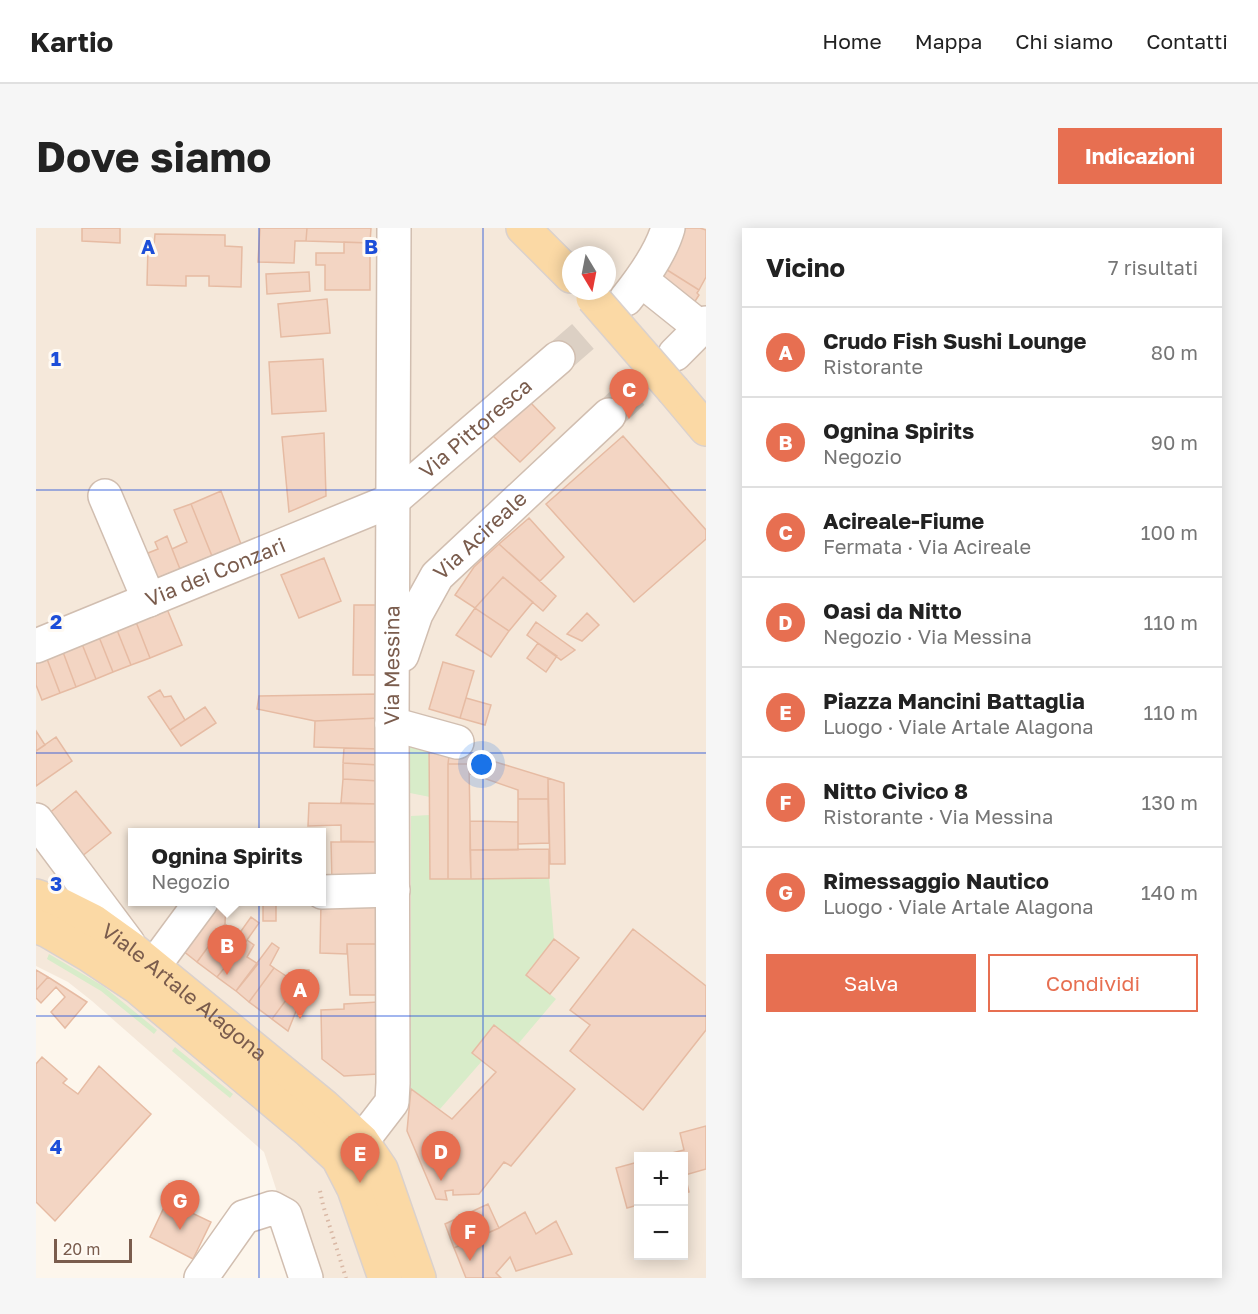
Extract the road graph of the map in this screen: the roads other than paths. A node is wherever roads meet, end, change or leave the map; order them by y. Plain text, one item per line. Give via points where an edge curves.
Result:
1 (394, 228) edge
2 (523, 228) edge
3 (668, 228) edge
4 (562, 268) edge
5 (593, 300) edge
6 (704, 326) edge
7 (675, 354) tunnel mouth
8 (558, 358) tunnel mouth
9 (609, 415) tunnel mouth
10 (706, 429) edge
11 (105, 496) dead end
12 (393, 500) junction
13 (393, 557) junction
14 (437, 576) junction
15 (149, 600) junction
16 (36, 646) edge
17 (393, 686) junction
18 (392, 723) junction
19 (457, 742) dead end
20 (36, 820) edge
21 (393, 890) junction
22 (326, 892) edge
23 (36, 896) edge
24 (197, 906) edge
25 (36, 926) edge
26 (143, 958) junction
27 (316, 1118) junction
28 (362, 1141) junction
29 (201, 1278) edge
30 (306, 1278) edge
31 (385, 1278) edge
32 (419, 1278) edge

1 - 12 street, Via Messina
2 - 4 main road
3 - 6 street via 633,289
5 - 10 main road, bridge
6 - 7 street
8 - 12 street, Via Pittoresca
9 - 14 street, Via Acireale
11 - 15 street
12 - 13 street, Via Messina
12 - 15 street, Via dei Conzari
13 - 14 street via 410,569
13 - 17 street, Via Messina
14 - 17 street, Via Acireale via 416,614
15 - 16 street, Via dei Conzari
17 - 18 street, Via Messina
18 - 19 street
18 - 21 street, Via Messina
20 - 26 street
21 - 22 street
21 - 28 street, Via Messina via 392,1102
23 - 26 main road, Viale Artale Alagona via 93,921
24 - 26 street
25 - 27 main road, Viale Artale Alagona via 137,987
26 - 27 main road, Viale Artale Alagona
27 - 28 main road
27 - 31 main road via 354,1189
28 - 32 main road via 381,1169
29 - 30 street via 244,1217 272,1208 285,1215

